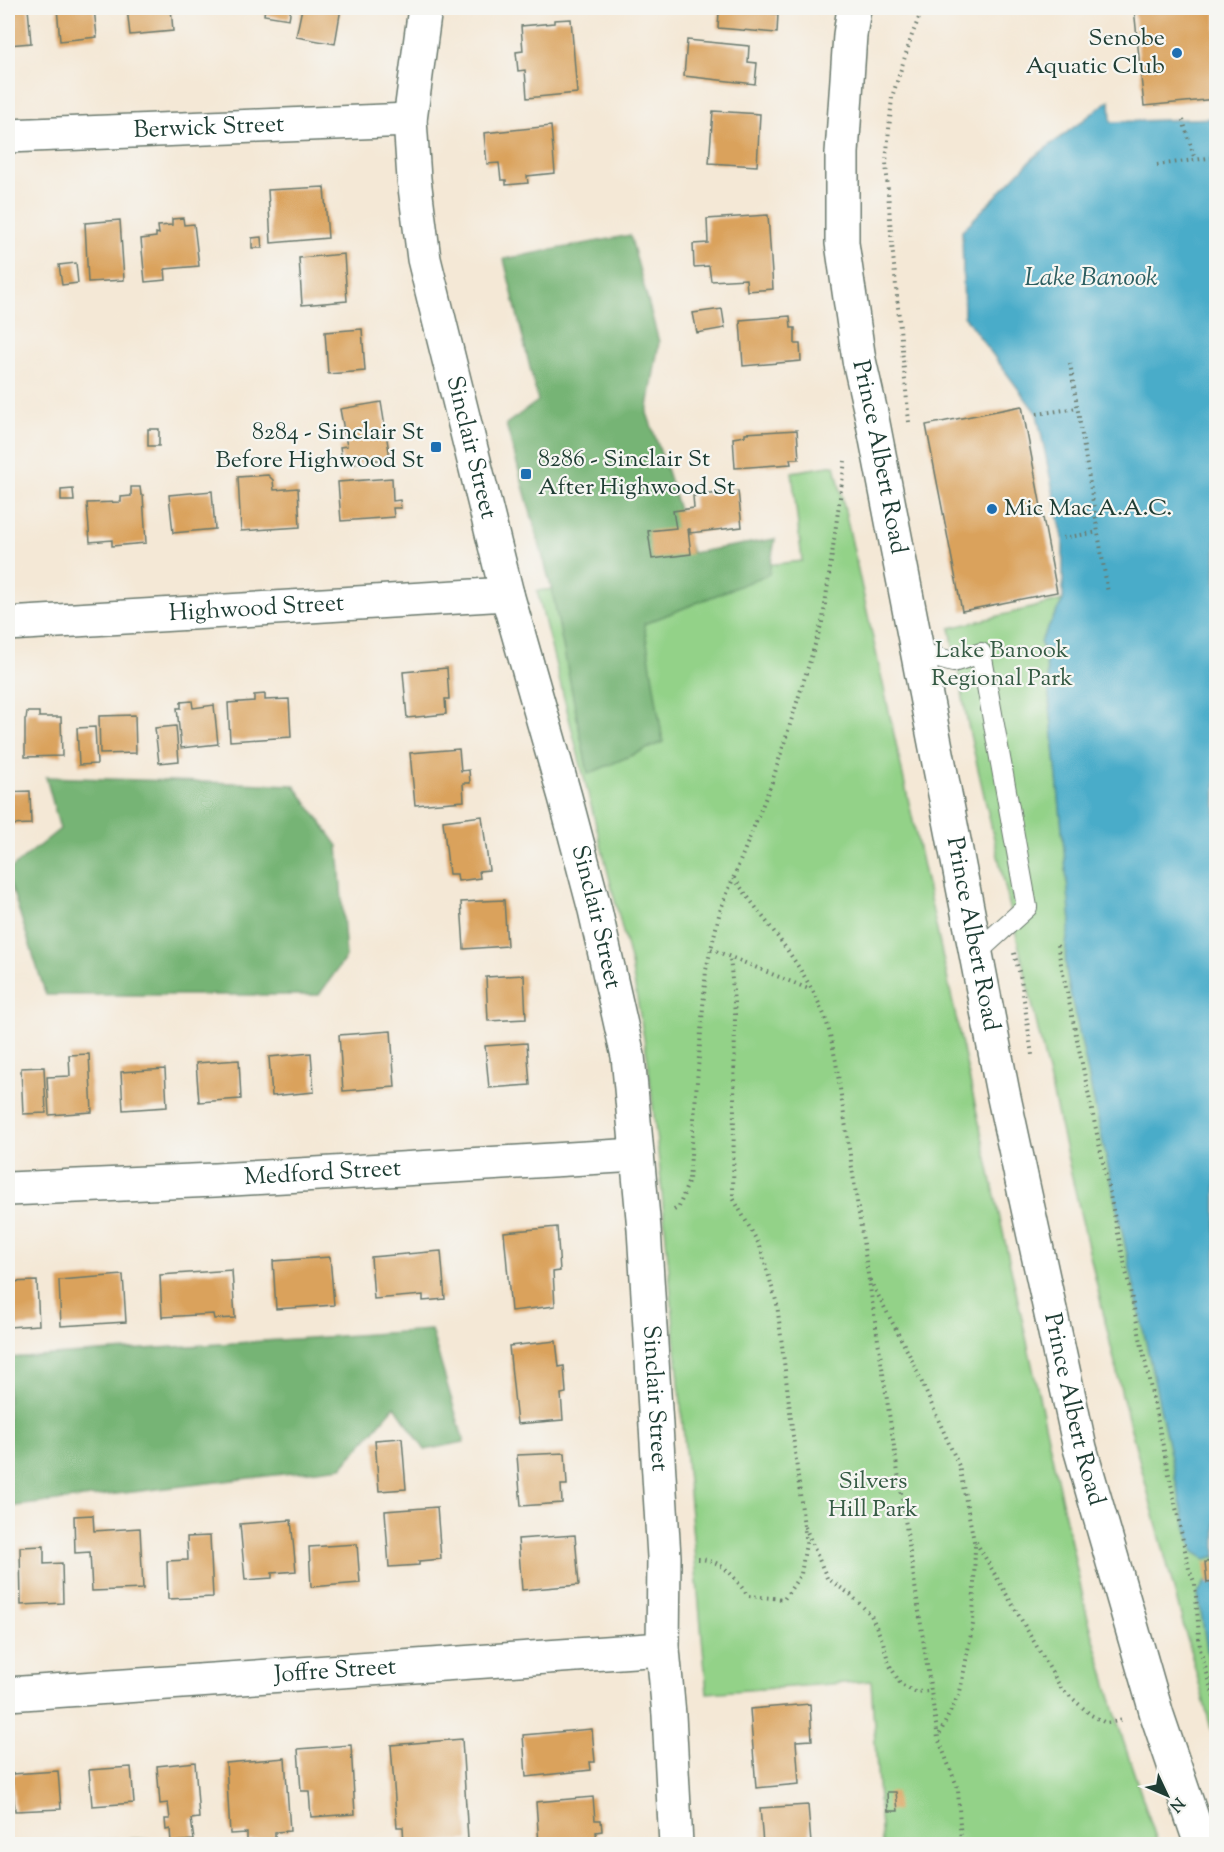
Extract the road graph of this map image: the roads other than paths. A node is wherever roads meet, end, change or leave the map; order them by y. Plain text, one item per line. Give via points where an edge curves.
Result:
1 (425, 8) edge
2 (854, 8) edge
3 (410, 120) junction
4 (8, 136) edge
5 (507, 594) junction
6 (8, 624) edge
7 (917, 651) junction
8 (975, 954) junction
9 (638, 1155) junction
10 (8, 1189) edge
11 (663, 1649) junction
12 (8, 1695) edge
13 (676, 1845) edge
14 (1201, 1845) edge

1 - 3 street, Sinclair Street
2 - 7 street, Prince Albert Road via 842,153 842,243 859,360
3 - 4 street, Berwick Street
3 - 5 street, Sinclair Street via 424,259
5 - 6 street, Highwood Street
5 - 9 street, Sinclair Street via 596,910 628,1056
7 - 8 street, Prince Albert Road
7 - 8 lane via 953,662 981,653 1027,907
8 - 14 street, Prince Albert Road via 1080,1448 1157,1715
9 - 10 street, Medford Street
9 - 11 street, Sinclair Street via 664,1557
11 - 12 street, Joffre Street
11 - 13 street, Sinclair Street

